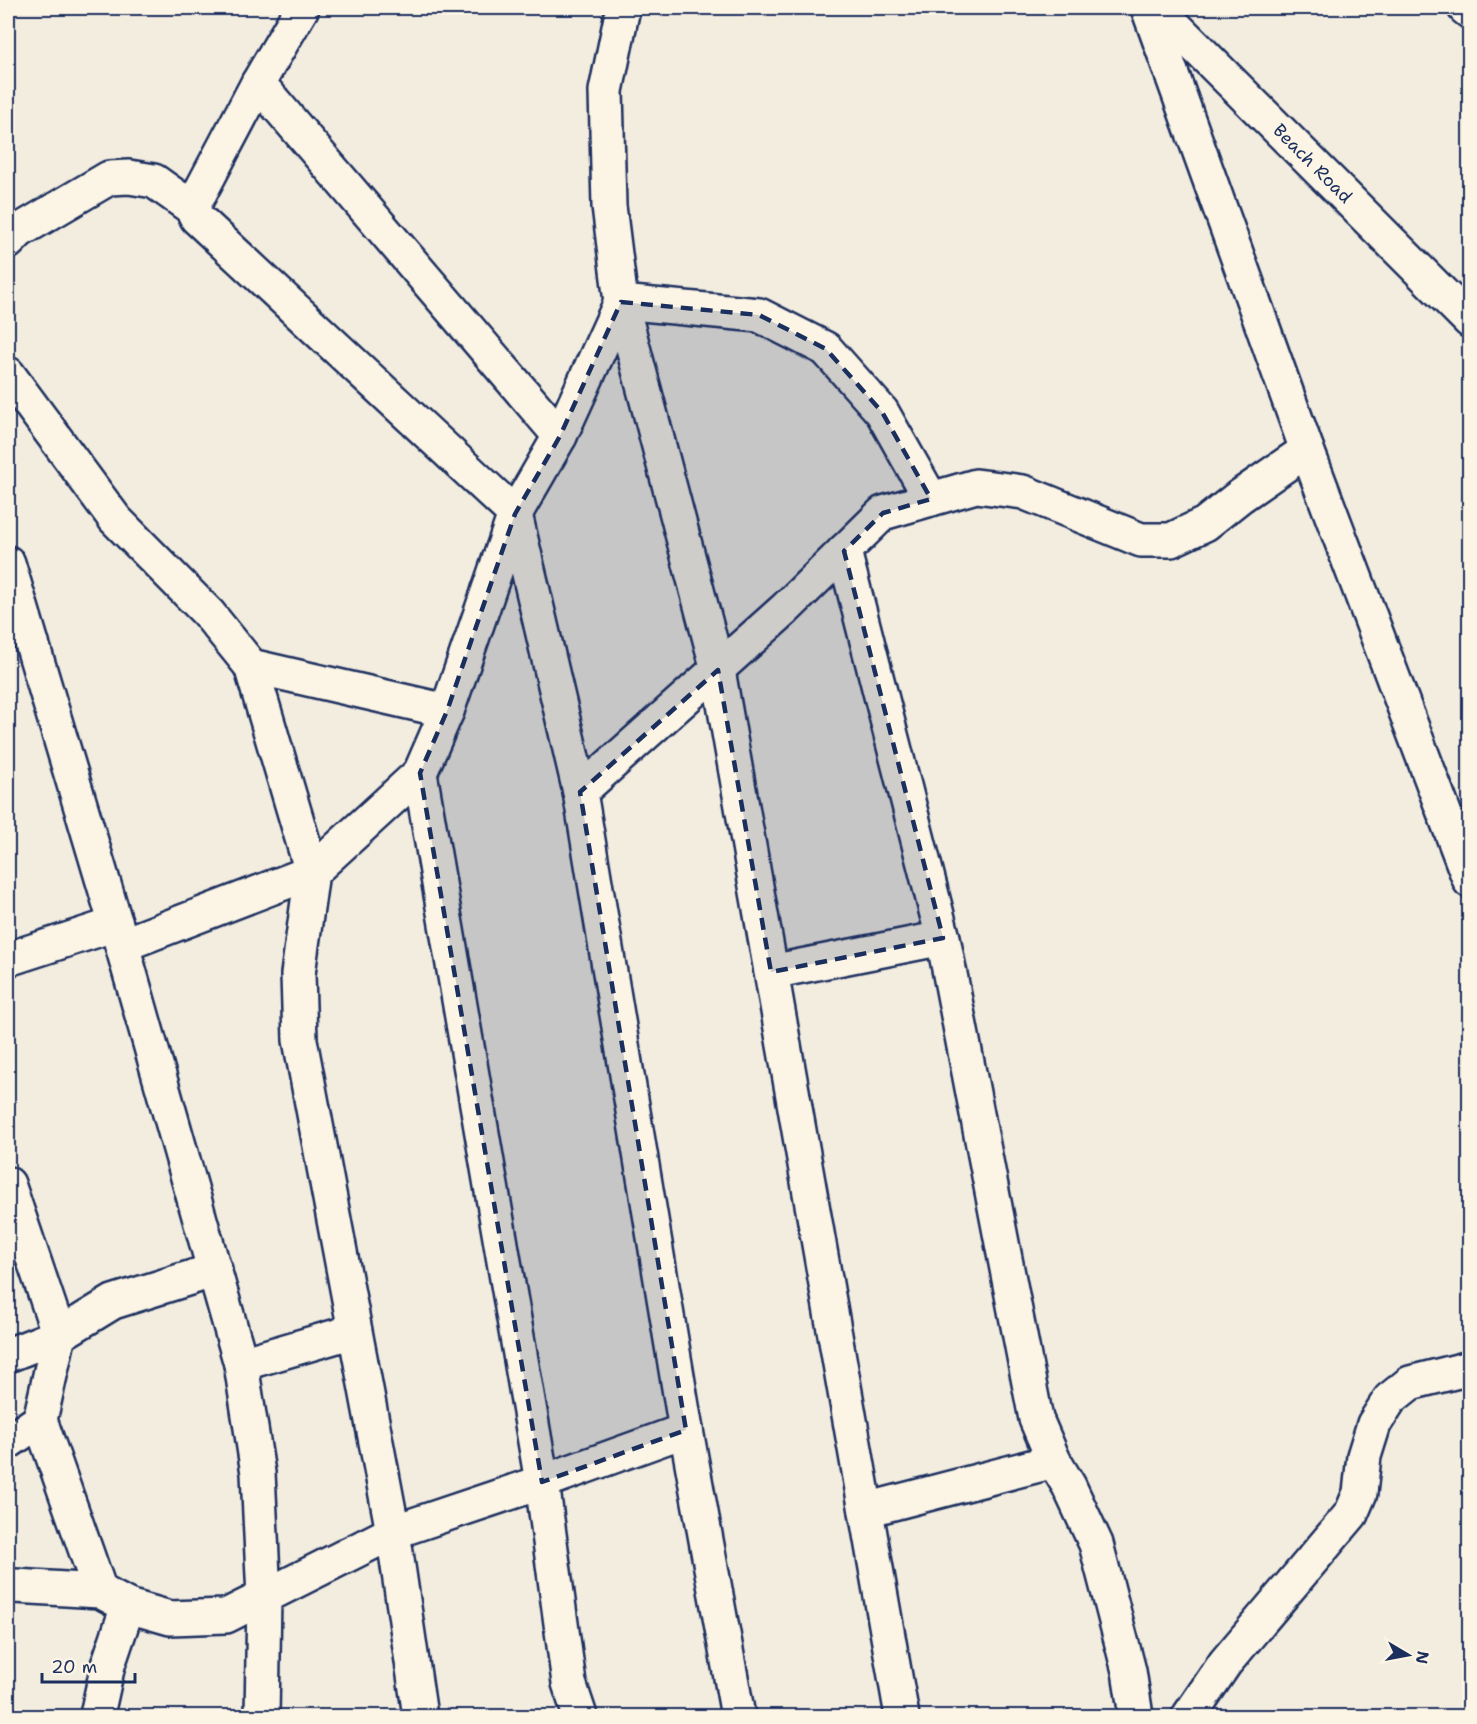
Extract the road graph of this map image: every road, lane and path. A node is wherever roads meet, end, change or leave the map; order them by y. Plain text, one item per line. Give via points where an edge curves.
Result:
1 (302, 8) edge
2 (623, 8) edge
3 (1148, 8) edge
4 (1157, 8) edge
5 (1465, 8) edge
6 (1470, 12) edge
7 (258, 83) junction
8 (192, 208) junction
9 (8, 242) edge
10 (621, 302) junction
11 (1470, 321) edge
12 (8, 374) edge
13 (560, 436) junction
14 (1306, 450) junction
15 (932, 499) junction
16 (515, 514) junction
17 (844, 551) junction
18 (8, 563) edge
19 (251, 666) junction
20 (718, 670) junction
21 (447, 711) junction
22 (420, 773) junction
23 (580, 792) junction
24 (312, 872) junction
25 (1470, 881) edge
26 (119, 934) junction
27 (943, 938) junction
28 (8, 959) edge
29 (771, 972) junction
30 (8, 1184) edge
31 (215, 1270) junction
32 (354, 1331) junction
33 (59, 1335) junction
34 (8, 1355) edge
35 (242, 1364) junction
36 (1470, 1368) edge
37 (40, 1420) junction
38 (686, 1430) junction
39 (8, 1442) edge
40 (1054, 1461) junction
41 (542, 1482) junction
42 (866, 1510) junction
43 (393, 1532) junction
44 (8, 1587) edge
45 (100, 1591) junction
46 (264, 1597) junction
47 (128, 1606) junction
48 (99, 1716) edge
49 (262, 1716) edge
50 (420, 1716) edge
51 (580, 1716) edge
52 (738, 1716) edge
53 (902, 1716) edge
54 (1136, 1716) edge
55 (1189, 1716) edge

1 - 7 street
2 - 10 street via 606,91 609,206
3 - 14 street
4 - 11 street, Beach Road
5 - 6 street
7 - 8 street
7 - 13 street
8 - 9 street via 154,182 109,178 19,231
8 - 16 street via 197,218
10 - 13 street
10 - 15 street via 759,315 826,349 882,412
10 - 20 street
12 - 19 street via 115,519 208,613
13 - 16 street
14 - 15 street via 1205,524 1171,540 1141,540 1023,492 976,486
14 - 25 street
15 - 17 street via 883,513
16 - 21 street
16 - 23 street
17 - 20 street
17 - 27 street
18 - 26 street
19 - 21 street
19 - 24 street
20 - 23 street
20 - 29 street
21 - 22 street
22 - 24 street
22 - 41 street
23 - 38 street
24 - 26 street
24 - 32 street via 298,974 300,1040
26 - 28 street
26 - 31 street
27 - 29 street
27 - 40 street via 1036,1419
29 - 42 street
30 - 33 street
31 - 33 street via 113,1302
31 - 35 street
32 - 35 street
32 - 43 street
33 - 34 street
33 - 37 street
35 - 46 street via 258,1473
36 - 55 street via 1410,1383 1390,1399 1374,1424 1352,1514 1225,1663
37 - 39 street
37 - 45 street
38 - 41 street
38 - 52 street
40 - 42 street
40 - 54 street via 1096,1544 1129,1671
41 - 43 street
41 - 51 street via 569,1683
42 - 53 street
43 - 46 street
43 - 50 street
44 - 45 street
45 - 47 street
46 - 47 street via 226,1616 170,1618
46 - 49 street
47 - 48 street via 108,1665

